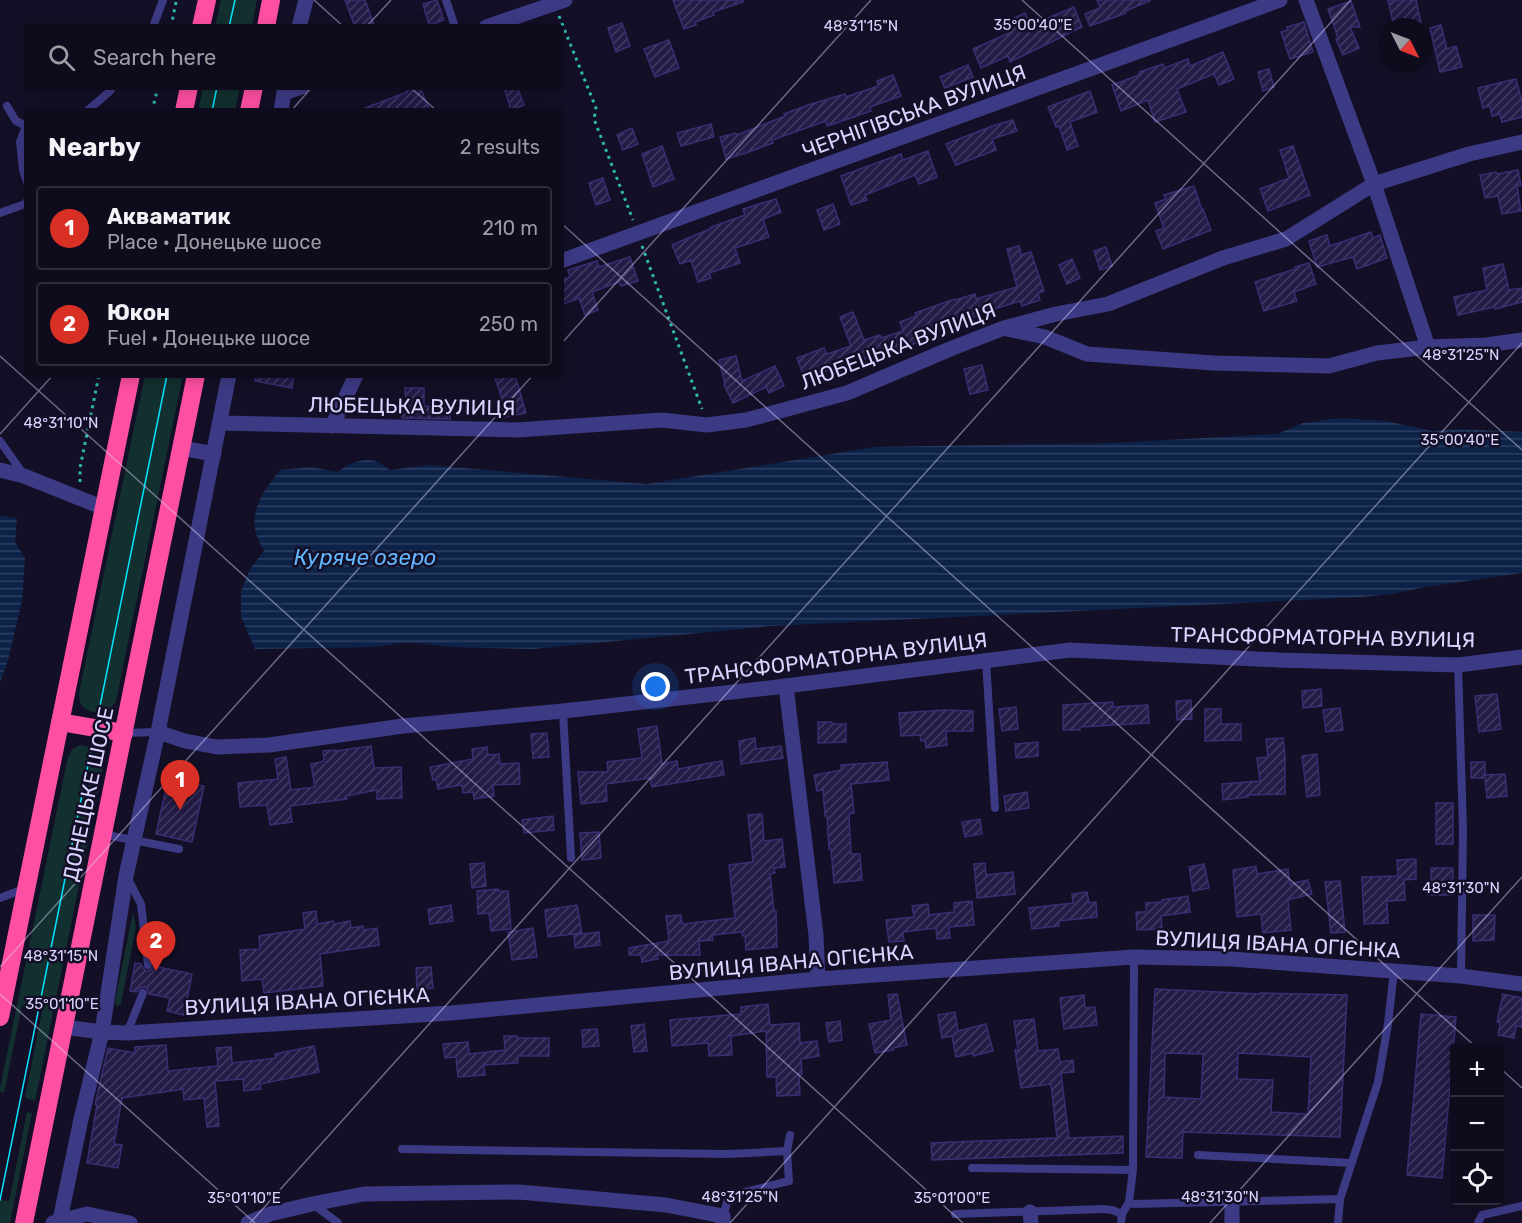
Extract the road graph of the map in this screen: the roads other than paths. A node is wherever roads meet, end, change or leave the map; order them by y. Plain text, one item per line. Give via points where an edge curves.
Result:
1 (163, 0) edge
2 (207, 0) edge
3 (271, 0) edge
4 (306, 0) edge
5 (446, 0) edge
6 (1280, 0) edge
7 (1306, 0) edge
8 (550, 3) edge
9 (154, 24) edge
10 (202, 24) edge
11 (267, 24) edge
12 (300, 24) edge
13 (454, 24) edge
14 (494, 24) edge
15 (111, 90) edge
16 (188, 90) edge
17 (253, 90) edge
18 (285, 90) edge
19 (7, 106) dead end
20 (90, 108) edge
21 (185, 108) edge
22 (250, 108) edge
23 (282, 108) edge
24 (24, 125) edge
25 (24, 133) edge
26 (1522, 142) edge
27 (24, 175) edge
28 (1374, 184) junction
29 (24, 204) edge
30 (0, 213) edge
31 (564, 260) edge
32 (1004, 328) junction
33 (1522, 340) edge
34 (1428, 347) junction
35 (130, 378) edge
36 (195, 378) edge
37 (228, 378) edge
38 (355, 378) edge
39 (220, 423) junction
40 (332, 426) junction
41 (0, 441) edge
42 (181, 448) junction
43 (214, 454) junction
44 (0, 470) edge
45 (24, 476) junction
46 (104, 508) junction
47 (1522, 657) edge
48 (986, 660) junction
49 (1458, 665) junction
50 (786, 686) junction
51 (562, 711) junction
52 (60, 722) junction
53 (158, 732) junction
54 (124, 733) junction
55 (995, 808) dead end
56 (102, 834) junction
57 (134, 840) junction
58 (179, 849) dead end
59 (571, 858) dead end
60 (126, 876) junction
61 (26, 888) junction
62 (0, 898) edge
63 (1134, 957) junction
64 (148, 965) dead end
65 (1395, 971) junction
66 (1461, 976) junction
67 (818, 979) junction
68 (1522, 984) edge
69 (143, 993) dead end
70 (0, 1017) edge
71 (63, 1027) junction
72 (102, 1032) junction
73 (127, 1033) junction
74 (790, 1135) dead end
75 (402, 1149) dead end
76 (787, 1151) junction
77 (1198, 1155) dead end
78 (1351, 1163) junction
79 (972, 1168) dead end
80 (1133, 1170) junction
81 (1340, 1199) junction
82 (1232, 1201) junction
83 (1129, 1202) junction
84 (312, 1204) junction
85 (1522, 1206) edge
86 (955, 1214) dead end
87 (1030, 1217) edge
88 (1122, 1218) edge
89 (723, 1219) edge
90 (57, 1221) edge
91 (24, 1223) edge
92 (130, 1223) edge
93 (248, 1223) edge
94 (338, 1223) edge
95 (1232, 1223) edge
96 (1338, 1223) edge
97 (1478, 1223) edge

1 - 9 lane
2 - 10 highway
3 - 11 highway
4 - 12 street
5 - 13 lane
6 - 31 street, ЧЕРНІГІВСЬКА ВУЛИЦЯ
7 - 28 street
8 - 14 street
15 - 20 lane
16 - 21 highway
17 - 22 highway
18 - 23 street
19 - 24 lane via 16,121
25 - 27 lane via 20,142
26 - 28 street, ЛЮБЕЦЬКА ВУЛИЦЯ
28 - 32 street, ЛЮБЕЦЬКА ВУЛИЦЯ via 1286,239 1223,258 1108,304
28 - 34 street
29 - 30 lane
32 - 34 street via 1045,337 1087,354 1214,363 1329,366 1377,353
32 - 40 street, ЛЮБЕЦЬКА ВУЛИЦЯ via 847,393 746,420 707,425 662,420 517,430
33 - 34 street
35 - 46 highway, ДОНЕЦЬКЕ ШОСЕ
36 - 42 highway, ДОНЕЦЬКЕ ШОСЕ
37 - 39 street
38 - 40 street
39 - 40 street, ЛЮБЕЦЬКА ВУЛИЦЯ
39 - 43 street
41 - 45 lane
42 - 43 street
42 - 54 highway, ДОНЕЦЬКЕ ШОСЕ
43 - 53 street
44 - 45 street
45 - 46 street
46 - 52 highway, ДОНЕЦЬКЕ ШОСЕ
47 - 49 street, ТРАНСФОРМАТОРНА ВУЛИЦЯ
48 - 49 street, ТРАНСФОРМАТОРНА ВУЛИЦЯ via 1070,650
48 - 50 street, ТРАНСФОРМАТОРНА ВУЛИЦЯ
48 - 55 lane
49 - 66 lane via 1463,829
50 - 51 street, ТРАНСФОРМАТОРНА ВУЛИЦЯ
50 - 67 street
51 - 53 street, ТРАНСФОРМАТОРНА ВУЛИЦЯ via 259,745 217,747
51 - 59 lane
52 - 54 highway
52 - 61 highway, ДОНЕЦЬКЕ ШОСЕ
53 - 54 lane
53 - 57 street
54 - 56 highway, ДОНЕЦЬКЕ ШОСЕ
56 - 57 lane
56 - 71 highway, ДОНЕЦЬКЕ ШОСЕ
57 - 58 lane
57 - 60 street
60 - 64 lane via 141,904
60 - 72 street
61 - 62 lane
61 - 70 highway, ДОНЕЦЬКЕ ШОСЕ
63 - 65 street, ВУЛИЦЯ ІВАНА ОГІЄНКА via 1231,959
63 - 67 street, ВУЛИЦЯ ІВАНА ОГІЄНКА
63 - 80 lane
65 - 66 street, ВУЛИЦЯ ІВАНА ОГІЄНКА
65 - 78 lane via 1378,1082
66 - 68 street, ВУЛИЦЯ ІВАНА ОГІЄНКА
67 - 73 street, ВУЛИЦЯ ІВАНА ОГІЄНКА via 451,1013
69 - 73 lane
71 - 72 street, ВУЛИЦЯ ІВАНА ОГІЄНКА
71 - 91 highway, ДОНЕЦЬКЕ ШОСЕ
72 - 73 street, ВУЛИЦЯ ІВАНА ОГІЄНКА
72 - 90 street
74 - 76 lane
75 - 76 lane via 728,1154
76 - 89 lane via 789,1181 729,1196
77 - 78 lane
78 - 81 lane
79 - 80 lane
80 - 83 lane
81 - 82 lane
81 - 96 lane
82 - 83 lane
82 - 95 street
83 - 88 lane
84 - 89 street via 364,1194 519,1191 666,1205
84 - 93 street
84 - 94 lane
85 - 97 lane via 1482,1215
86 - 87 lane
87 - 88 lane via 1103,1209
90 - 92 street via 87,1214

